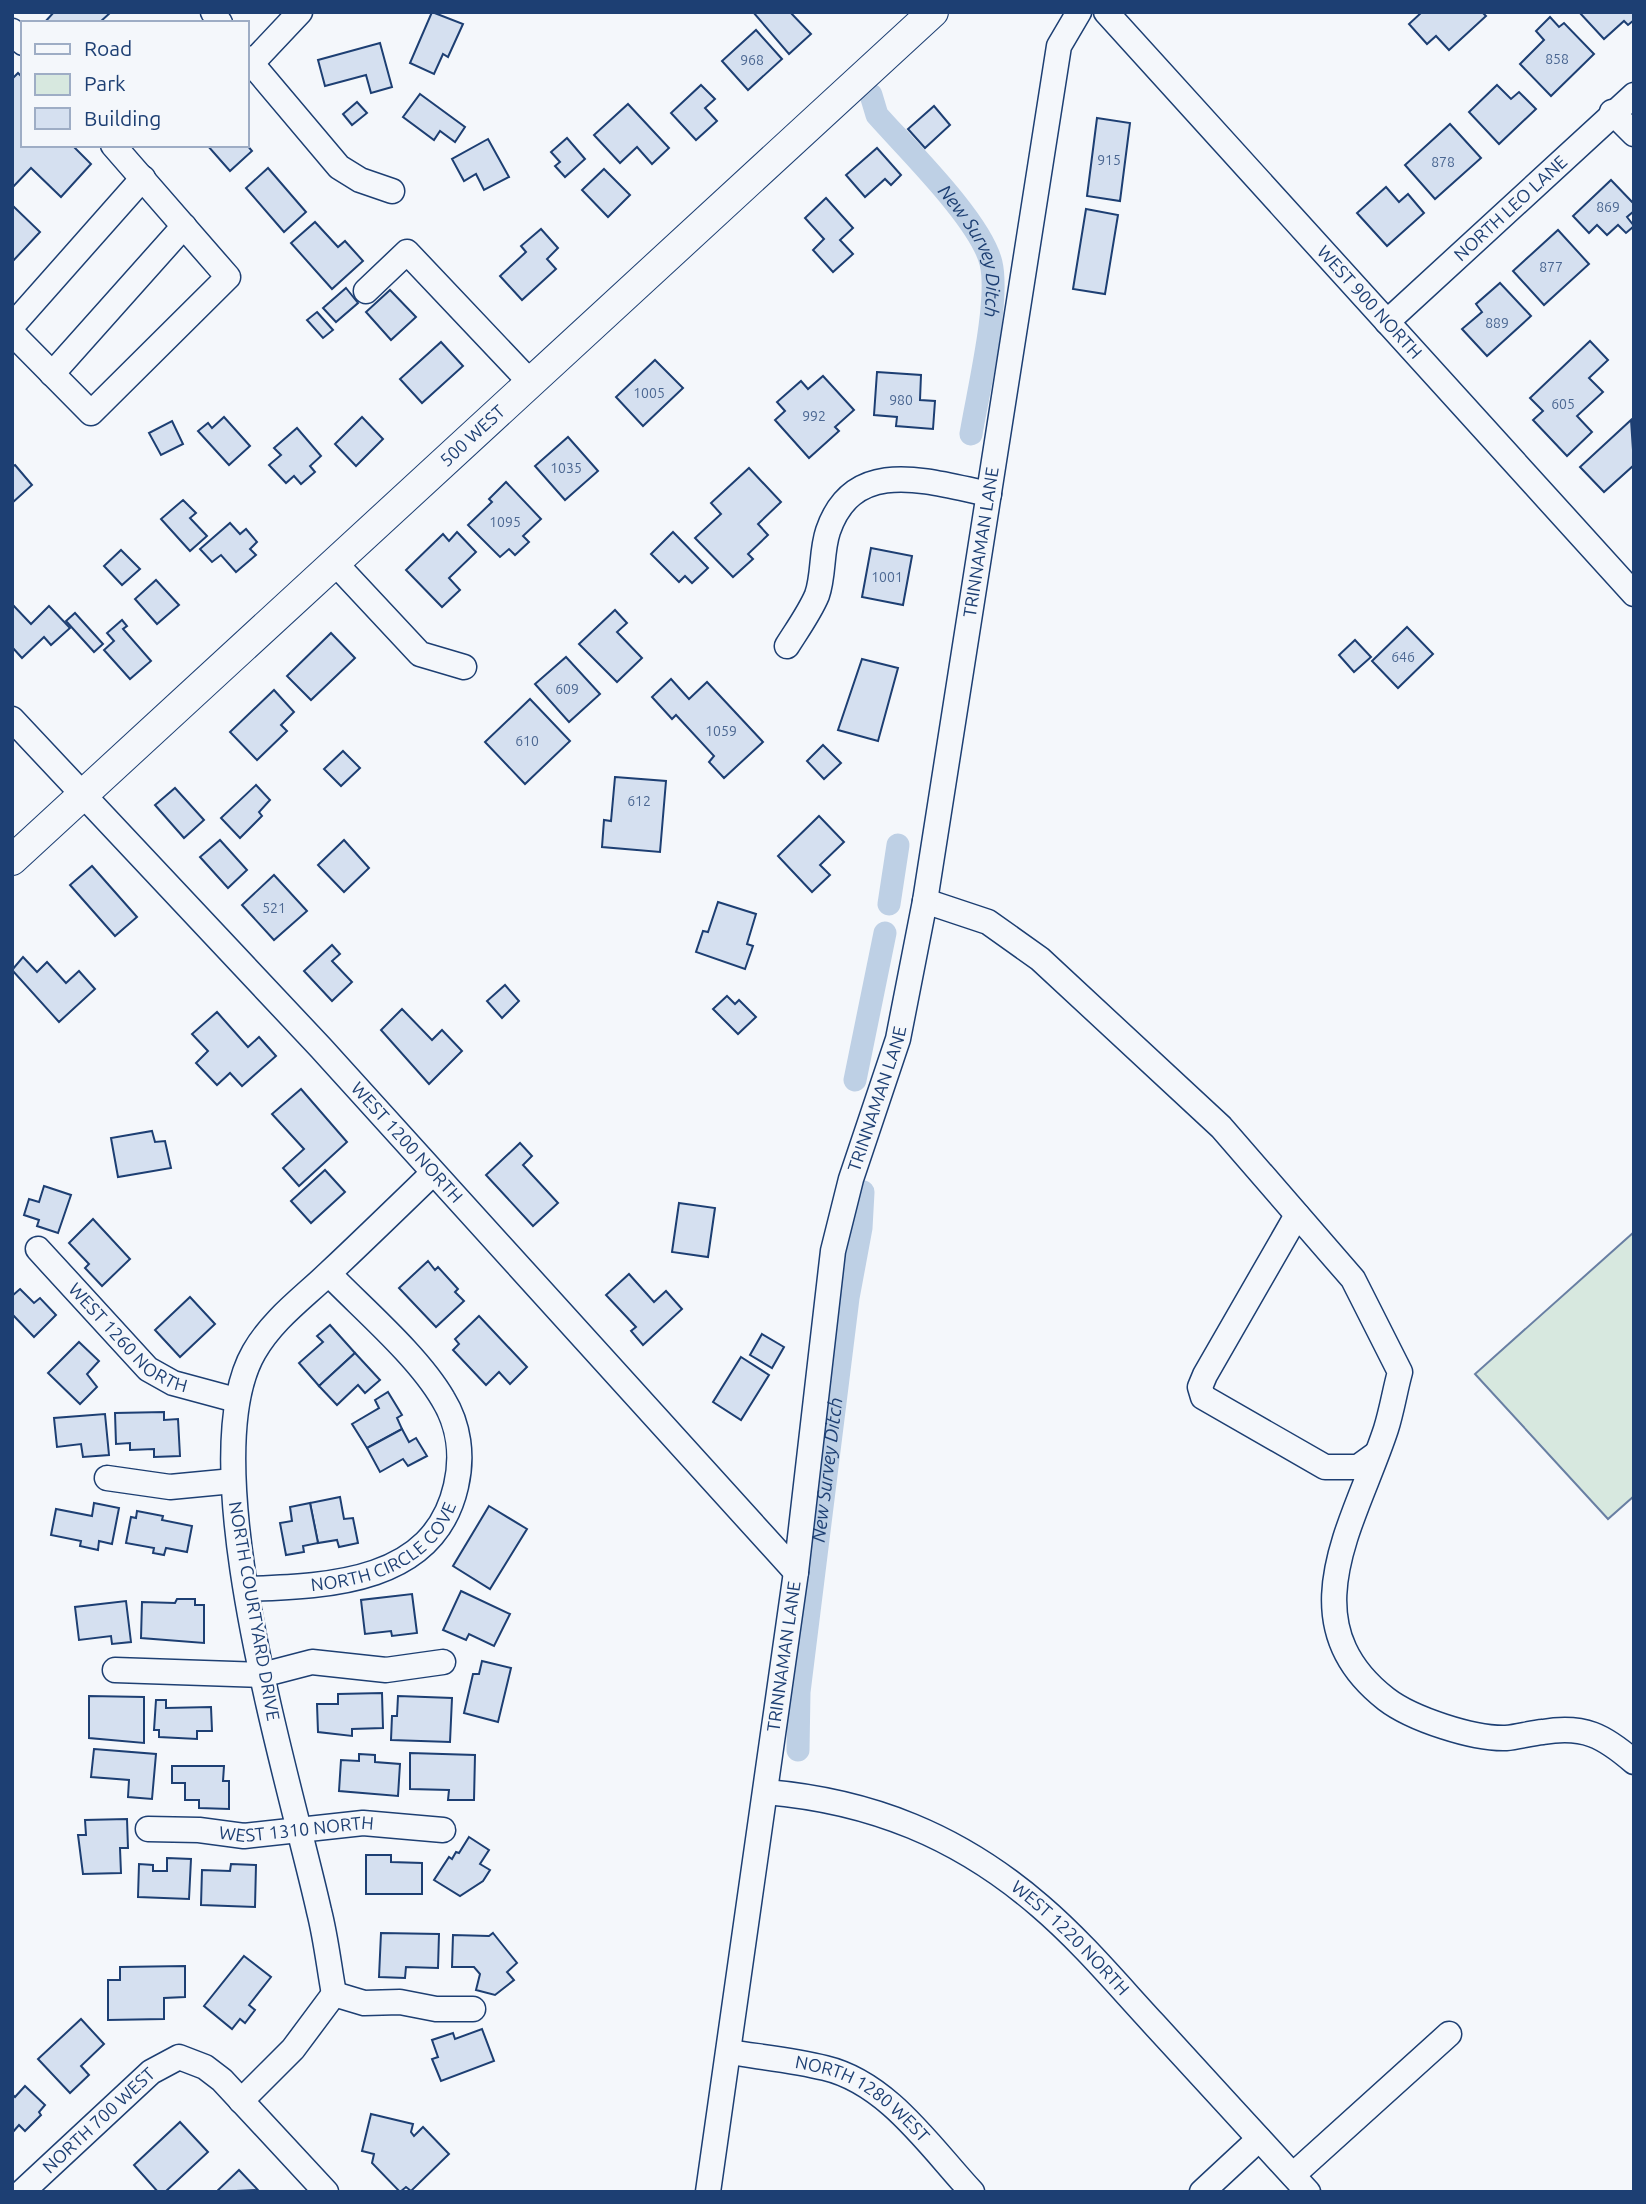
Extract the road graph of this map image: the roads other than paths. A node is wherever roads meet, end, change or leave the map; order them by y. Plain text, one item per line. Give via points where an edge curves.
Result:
1 (300, 12) edge
2 (933, 12) edge
3 (1079, 12) edge
4 (1106, 12) edge
5 (249, 61) edge
6 (1634, 95) edge
7 (1612, 112) junction
8 (1634, 134) edge
9 (115, 147) edge
10 (143, 178) junction
11 (392, 191) dead end
12 (184, 226) junction
13 (366, 290) dead end
14 (1387, 322) junction
15 (12, 326) edge
16 (12, 333) edge
17 (52, 374) junction
18 (531, 383) junction
19 (989, 494) junction
20 (335, 563) junction
21 (1634, 594) edge
22 (787, 646) dead end
23 (464, 667) dead end
24 (12, 719) edge
25 (86, 793) junction
26 (12, 860) edge
27 (925, 901) junction
28 (433, 1173) junction
29 (1297, 1215) junction
30 (38, 1249) dead end
31 (328, 1274) junction
32 (236, 1400) junction
33 (1376, 1454) junction
34 (107, 1478) dead end
35 (233, 1481) junction
36 (796, 1572) junction
37 (247, 1588) junction
38 (443, 1662) dead end
39 (116, 1670) dead end
40 (262, 1675) junction
41 (1634, 1762) edge
42 (766, 1792) junction
43 (148, 1829) dead end
44 (300, 1830) junction
45 (443, 1830) dead end
46 (334, 1994) junction
47 (472, 2009) dead end
48 (1449, 2034) dead end
49 (729, 2052) junction
50 (240, 2101) junction
51 (1259, 2139) junction
52 (1300, 2184) edge
53 (22, 2192) edge
54 (326, 2192) edge
55 (708, 2192) edge
56 (972, 2192) edge
57 (1202, 2192) edge

1 - 5 street
2 - 18 main road, 500 WEST
3 - 19 street, TRINNAMAN LANE via 1059,46
4 - 14 street, WEST 900 NORTH
5 - 11 street via 339,167
6 - 7 street, NORTH LEO LANE
7 - 8 street
7 - 14 street, NORTH LEO LANE
9 - 10 street
10 - 12 street
10 - 15 street
12 - 17 street
12 - 17 street via 228,277 91,413
13 - 18 street via 407,252
14 - 21 street, WEST 900 NORTH
16 - 17 street
18 - 20 main road, 500 WEST
19 - 22 street via 922,480 884,479 862,486 837,508 827,534 817,594
19 - 27 street, TRINNAMAN LANE
20 - 23 street via 420,654
20 - 25 main road, 500 WEST
24 - 25 street, WEST 1200 NORTH
25 - 26 main road, 500 WEST
25 - 28 street, WEST 1200 NORTH
27 - 29 street via 988,922 1040,959 1221,1127
27 - 36 street, TRINNAMAN LANE via 898,1039 851,1179 833,1251
28 - 31 street, NORTH COURTYARD DRIVE
28 - 36 street, WEST 1200 NORTH
29 - 33 street via 1353,1279 1400,1372
29 - 33 street via 1205,1375 1202,1397 1325,1467 1359,1467
30 - 32 street, WEST 1260 NORTH via 148,1369 173,1382
31 - 32 street, NORTH COURTYARD DRIVE via 274,1324 253,1353
31 - 37 street, NORTH CIRCLE COVE via 443,1398 459,1439 459,1475 451,1510 433,1537 411,1556 379,1572 337,1581
32 - 35 street, NORTH COURTYARD DRIVE
33 - 41 street via 1337,1559 1334,1605 1347,1660 1403,1712 1506,1738 1587,1731 1613,1743
34 - 35 street via 170,1487
35 - 37 street, NORTH COURTYARD DRIVE
36 - 42 street, TRINNAMAN LANE
37 - 40 street, NORTH COURTYARD DRIVE
38 - 40 street via 386,1670 312,1662
39 - 40 street
40 - 44 street, NORTH COURTYARD DRIVE
42 - 49 street, TRINNAMAN LANE
42 - 51 street, WEST 1220 NORTH via 845,1802 890,1816 981,1862 1040,1905
43 - 44 street, WEST 1310 NORTH via 244,1836
44 - 45 street, WEST 1310 NORTH via 363,1823
44 - 46 street, NORTH COURTYARD DRIVE
46 - 47 street via 364,2003 400,2001 436,2009
46 - 50 street via 293,2049
48 - 52 street
49 - 55 street, TRINNAMAN LANE
49 - 56 street, NORTH 1280 WEST via 827,2068 864,2084 894,2107
50 - 53 street, NORTH 700 WEST via 205,2067 179,2057 151,2072
50 - 54 street
51 - 52 street, WEST 1220 NORTH
51 - 57 street

